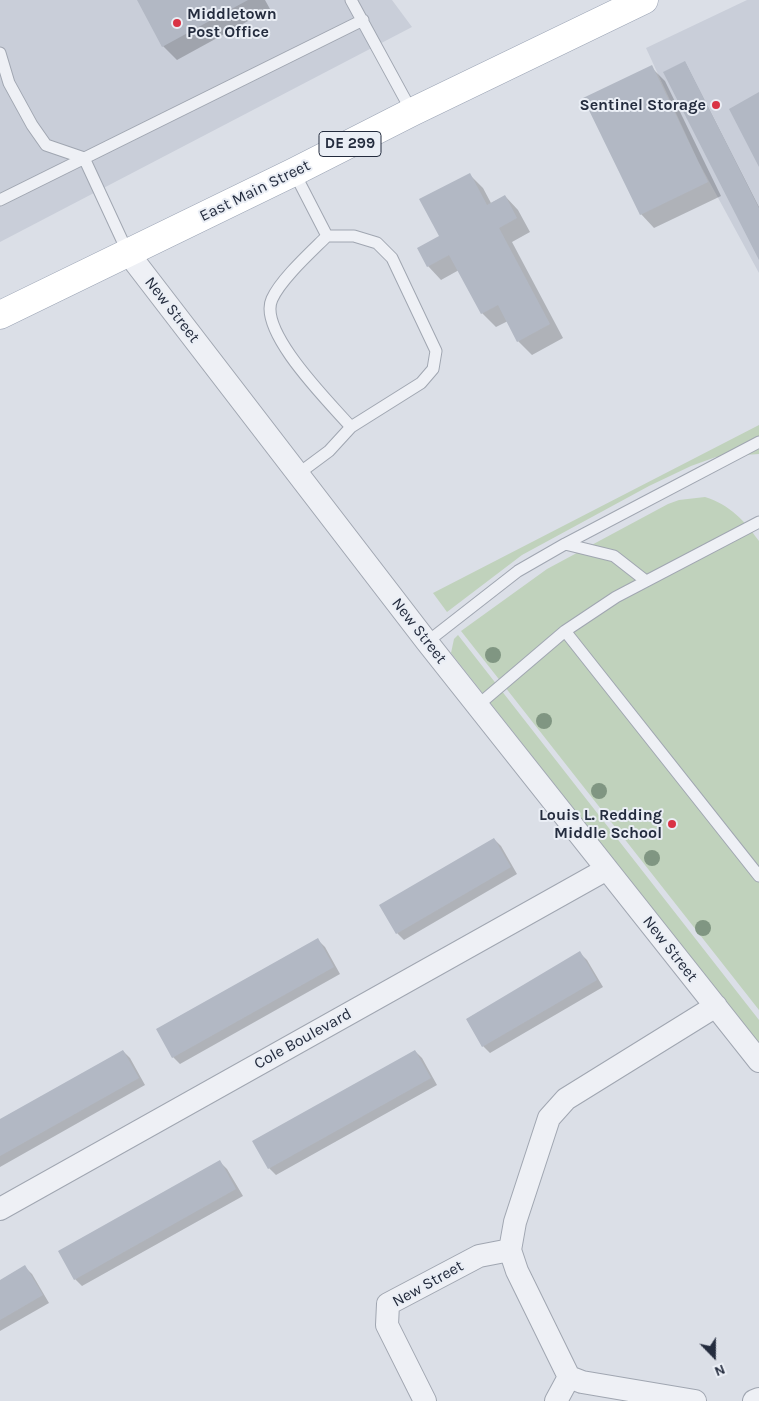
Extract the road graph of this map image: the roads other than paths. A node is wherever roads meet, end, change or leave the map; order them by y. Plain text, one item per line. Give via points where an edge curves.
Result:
1 (351, 0) edge
2 (644, 0) edge
3 (363, 20) junction
4 (0, 53) edge
5 (412, 112) junction
6 (84, 158) junction
7 (294, 172) junction
8 (0, 200) edge
9 (327, 236) junction
10 (128, 253) junction
11 (0, 315) edge
12 (351, 427) junction
13 (759, 442) edge
14 (298, 474) junction
15 (759, 522) edge
16 (565, 544) junction
17 (646, 581) junction
18 (565, 631) junction
19 (427, 642) junction
20 (477, 706) junction
21 (607, 869) junction
22 (759, 876) edge
23 (716, 1006) junction
24 (759, 1061) edge
25 (0, 1209) edge
26 (510, 1250) junction
27 (569, 1377) junction
28 (759, 1399) edge
29 (425, 1401) edge
30 (556, 1401) edge
31 (695, 1401) edge
32 (754, 1401) edge

1 - 3 lane
2 - 5 main road, East Main Street / DE 299
3 - 5 lane
3 - 6 lane
4 - 6 lane via 9,83 46,145
5 - 7 main road, East Main Street / DE 299
6 - 8 lane
6 - 10 lane
7 - 9 lane
7 - 10 main road, East Main Street / DE 299
9 - 12 lane via 295,268 271,300 270,319 281,344
9 - 12 lane via 354,236 378,242 392,258 436,351 433,369 421,383
10 - 11 main road, East Main Street / DE 299
10 - 14 street, New Street
12 - 14 lane via 329,451
13 - 16 lane
14 - 19 street, New Street
15 - 17 lane
16 - 17 lane via 614,556
16 - 19 lane via 518,571
17 - 18 lane
18 - 20 lane
18 - 22 lane
19 - 20 street, New Street
20 - 21 street, New Street
21 - 23 street, New Street
21 - 25 street, Cole Boulevard
23 - 24 street, New Street
23 - 26 street via 566,1099 549,1118 514,1222
26 - 27 street
26 - 29 street, New Street via 479,1256 388,1304 388,1324
27 - 30 street
27 - 31 street
28 - 32 street

